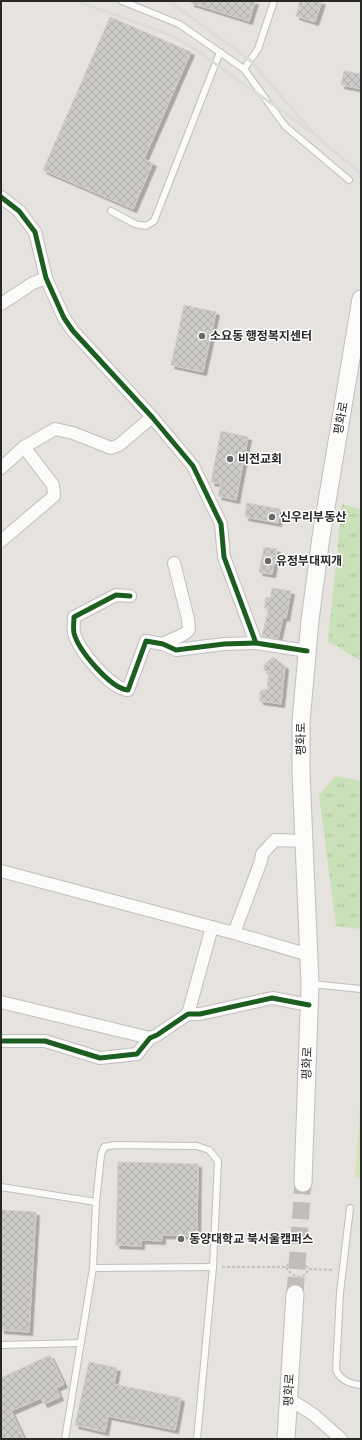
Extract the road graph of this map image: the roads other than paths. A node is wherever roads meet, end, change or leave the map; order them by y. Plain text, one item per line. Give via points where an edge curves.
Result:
1 (122, 1) edge
2 (274, 1) edge
3 (220, 52) junction
4 (244, 69) junction
5 (350, 180) dead end
6 (1, 197) edge
7 (111, 211) dead end
8 (46, 278) junction
9 (361, 299) edge
10 (1, 304) edge
11 (152, 417) junction
12 (24, 448) junction
13 (1, 468) edge
14 (1, 541) edge
15 (174, 563) dead end
16 (130, 596) dead end
17 (256, 643) junction
18 (163, 644) junction
19 (307, 651) junction
20 (305, 841) junction
21 (1, 871) edge
22 (212, 927) junction
23 (234, 933) junction
24 (309, 955) junction
25 (310, 984) junction
26 (361, 989) edge
27 (1, 1002) edge
28 (309, 1005) junction
29 (188, 1014) junction
30 (150, 1038) junction
31 (1, 1041) edge
32 (303, 1183) tunnel mouth
33 (1, 1187) edge
34 (96, 1202) junction
35 (350, 1208) dead end
36 (213, 1267) junction
37 (92, 1268) junction
38 (295, 1294) tunnel mouth
39 (81, 1343) junction
40 (1, 1345) edge
41 (361, 1386) edge
42 (288, 1398) junction
43 (65, 1439) edge
44 (197, 1439) edge
45 (286, 1439) edge
46 (341, 1439) edge

1 - 3 lane via 179,24
2 - 4 lane via 258,49
3 - 4 lane
3 - 7 lane via 154,221 146,226 135,224
4 - 5 lane via 285,126
6 - 8 street via 19,211 35,232
8 - 10 street via 33,283
8 - 11 street via 64,318 73,331
9 - 19 main road, 평화로 via 321,537
11 - 12 street via 119,445 110,448 73,433 55,430
11 - 17 street via 193,466 221,524 224,557
12 - 13 street
12 - 14 street via 53,485 54,496
15 - 18 street via 189,629
16 - 18 street via 116,595 74,617 74,634 84,652 108,680 123,690 128,690 146,641
17 - 18 street via 176,650
17 - 19 street
19 - 20 main road, 평화로 via 301,722
20 - 23 street via 275,840 262,854
20 - 24 main road, 평화로
21 - 22 street
22 - 23 street
22 - 29 street
23 - 24 street
24 - 25 main road, 평화로
25 - 26 lane
25 - 28 main road, 평화로
27 - 30 street
28 - 29 street via 272,998 200,1014
28 - 32 main road, 평화로
29 - 30 street
30 - 31 street via 137,1054 100,1058 45,1041
33 - 34 lane
34 - 36 lane via 104,1147 197,1146 209,1150 218,1161
34 - 37 lane
35 - 41 lane via 336,1370 338,1375 351,1384
36 - 37 lane
36 - 44 lane
37 - 39 lane
38 - 42 main road, 평화로
39 - 40 lane
39 - 43 lane
42 - 45 main road, 평화로
42 - 46 street via 314,1415

